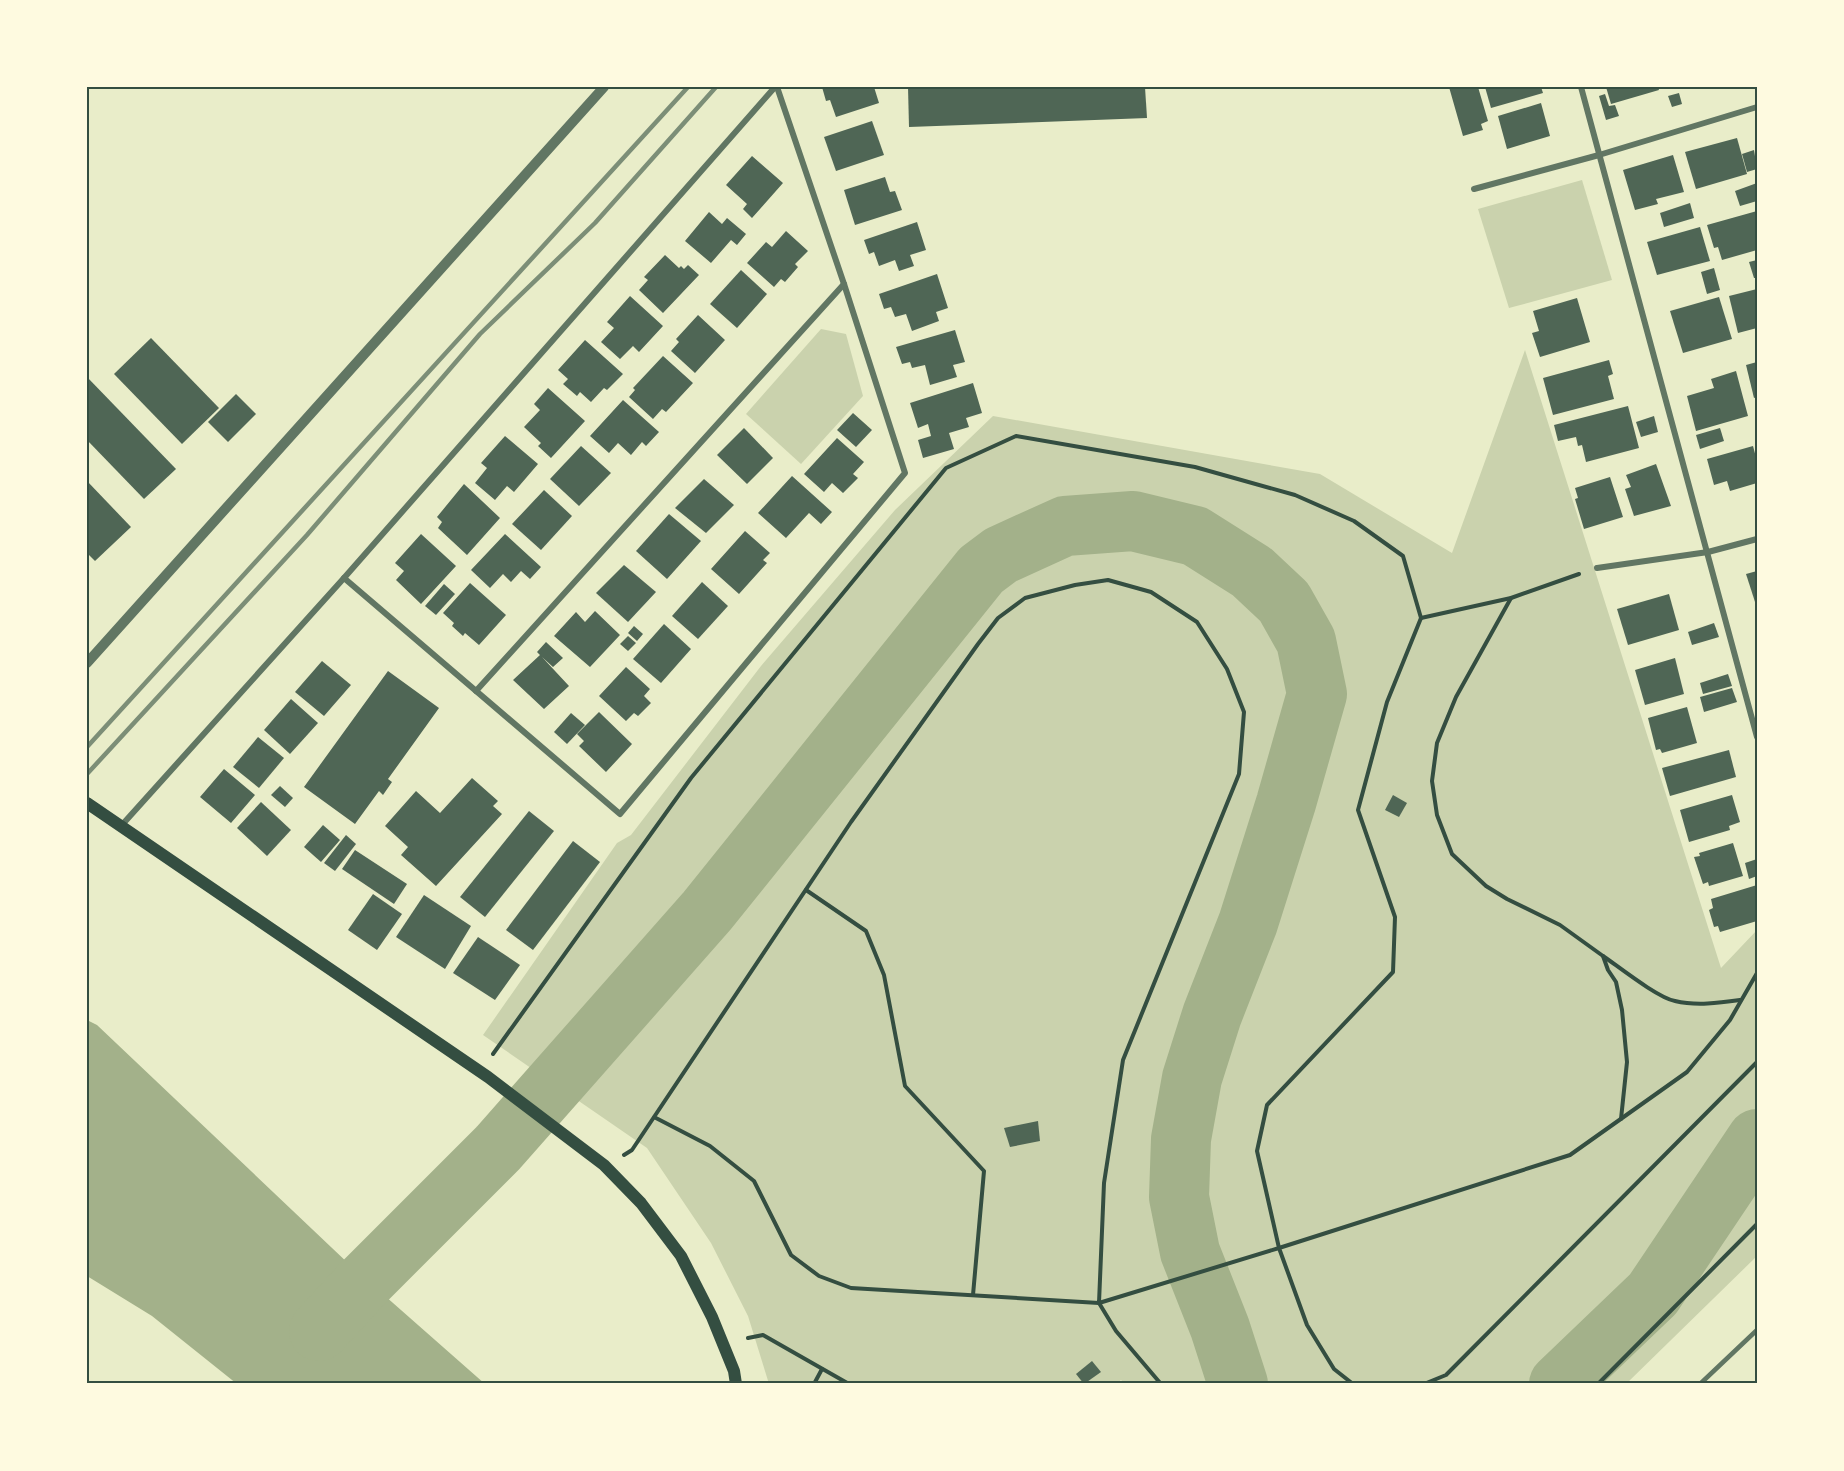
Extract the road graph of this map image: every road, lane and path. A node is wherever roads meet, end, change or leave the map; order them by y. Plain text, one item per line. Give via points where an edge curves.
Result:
1 (604, 87) edge
2 (776, 87) edge
3 (1581, 87) edge
4 (1757, 107) edge
5 (1599, 155) junction
6 (1474, 189) dead end
7 (844, 284) junction
8 (1757, 539) edge
9 (1708, 552) junction
10 (1597, 568) joint
11 (344, 578) junction
12 (1511, 598) junction
13 (1421, 618) junction
14 (87, 663) edge
15 (476, 691) junction
16 (1757, 737) edge
17 (87, 803) edge
18 (120, 826) junction
19 (806, 890) junction
20 (1603, 956) junction
21 (1757, 973) edge
22 (1741, 1000) junction
23 (493, 1055) dead end
24 (1757, 1062) edge
25 (654, 1117) junction
26 (1621, 1119) junction
27 (604, 1165) junction
28 (1757, 1224) edge
29 (1279, 1248) junction
30 (973, 1295) junction
31 (1099, 1304) junction
32 (1757, 1330) edge
33 (748, 1338) dead end
34 (822, 1368) junction
35 (736, 1384) edge
36 (814, 1384) edge
37 (849, 1384) edge
38 (1161, 1384) edge
39 (1353, 1384) edge
40 (1424, 1384) edge
41 (1598, 1384) edge
42 (1700, 1384) edge

1 - 14 street
2 - 7 street
2 - 11 street
3 - 5 street
4 - 5 street
5 - 6 street
5 - 9 street
7 - 15 street
7 - 15 street via 905,473 620,814
8 - 9 street
9 - 10 street
9 - 16 street
10 - 12 path
11 - 15 street
11 - 18 street
12 - 13 path
12 - 20 path via 1456,697 1437,743 1432,781 1437,815 1452,854 1486,886 1560,925
13 - 23 path via 1402,556 1354,521 1295,495 1195,467 1016,436 946,468 691,777
13 - 29 path via 1387,702 1358,810 1395,917 1393,972 1267,1105 1257,1151
17 - 18 main road
18 - 27 main road via 488,1077
19 - 25 path
19 - 30 path via 866,931 884,975 905,1086 984,1171
19 - 31 path via 978,644 998,618 1025,598 1108,580 1151,592 1197,622 1227,669 1244,712 1239,774 1123,1060 1104,1184
20 - 22 path via 1672,1001 1706,1004
20 - 26 path via 1616,982 1628,1062
21 - 22 path
22 - 26 path via 1730,1020 1687,1072
24 - 40 path via 1446,1375
25 - 27 path via 632,1150
25 - 30 path via 710,1146 754,1181 791,1255 819,1276 850,1288
26 - 29 path via 1570,1155
27 - 35 main road via 641,1203 681,1256 712,1317
28 - 41 path
29 - 31 path
29 - 39 path via 1307,1325 1334,1369
30 - 31 path
31 - 38 path via 1116,1331
32 - 42 lane
33 - 34 path via 763,1335
34 - 36 path
34 - 37 path

